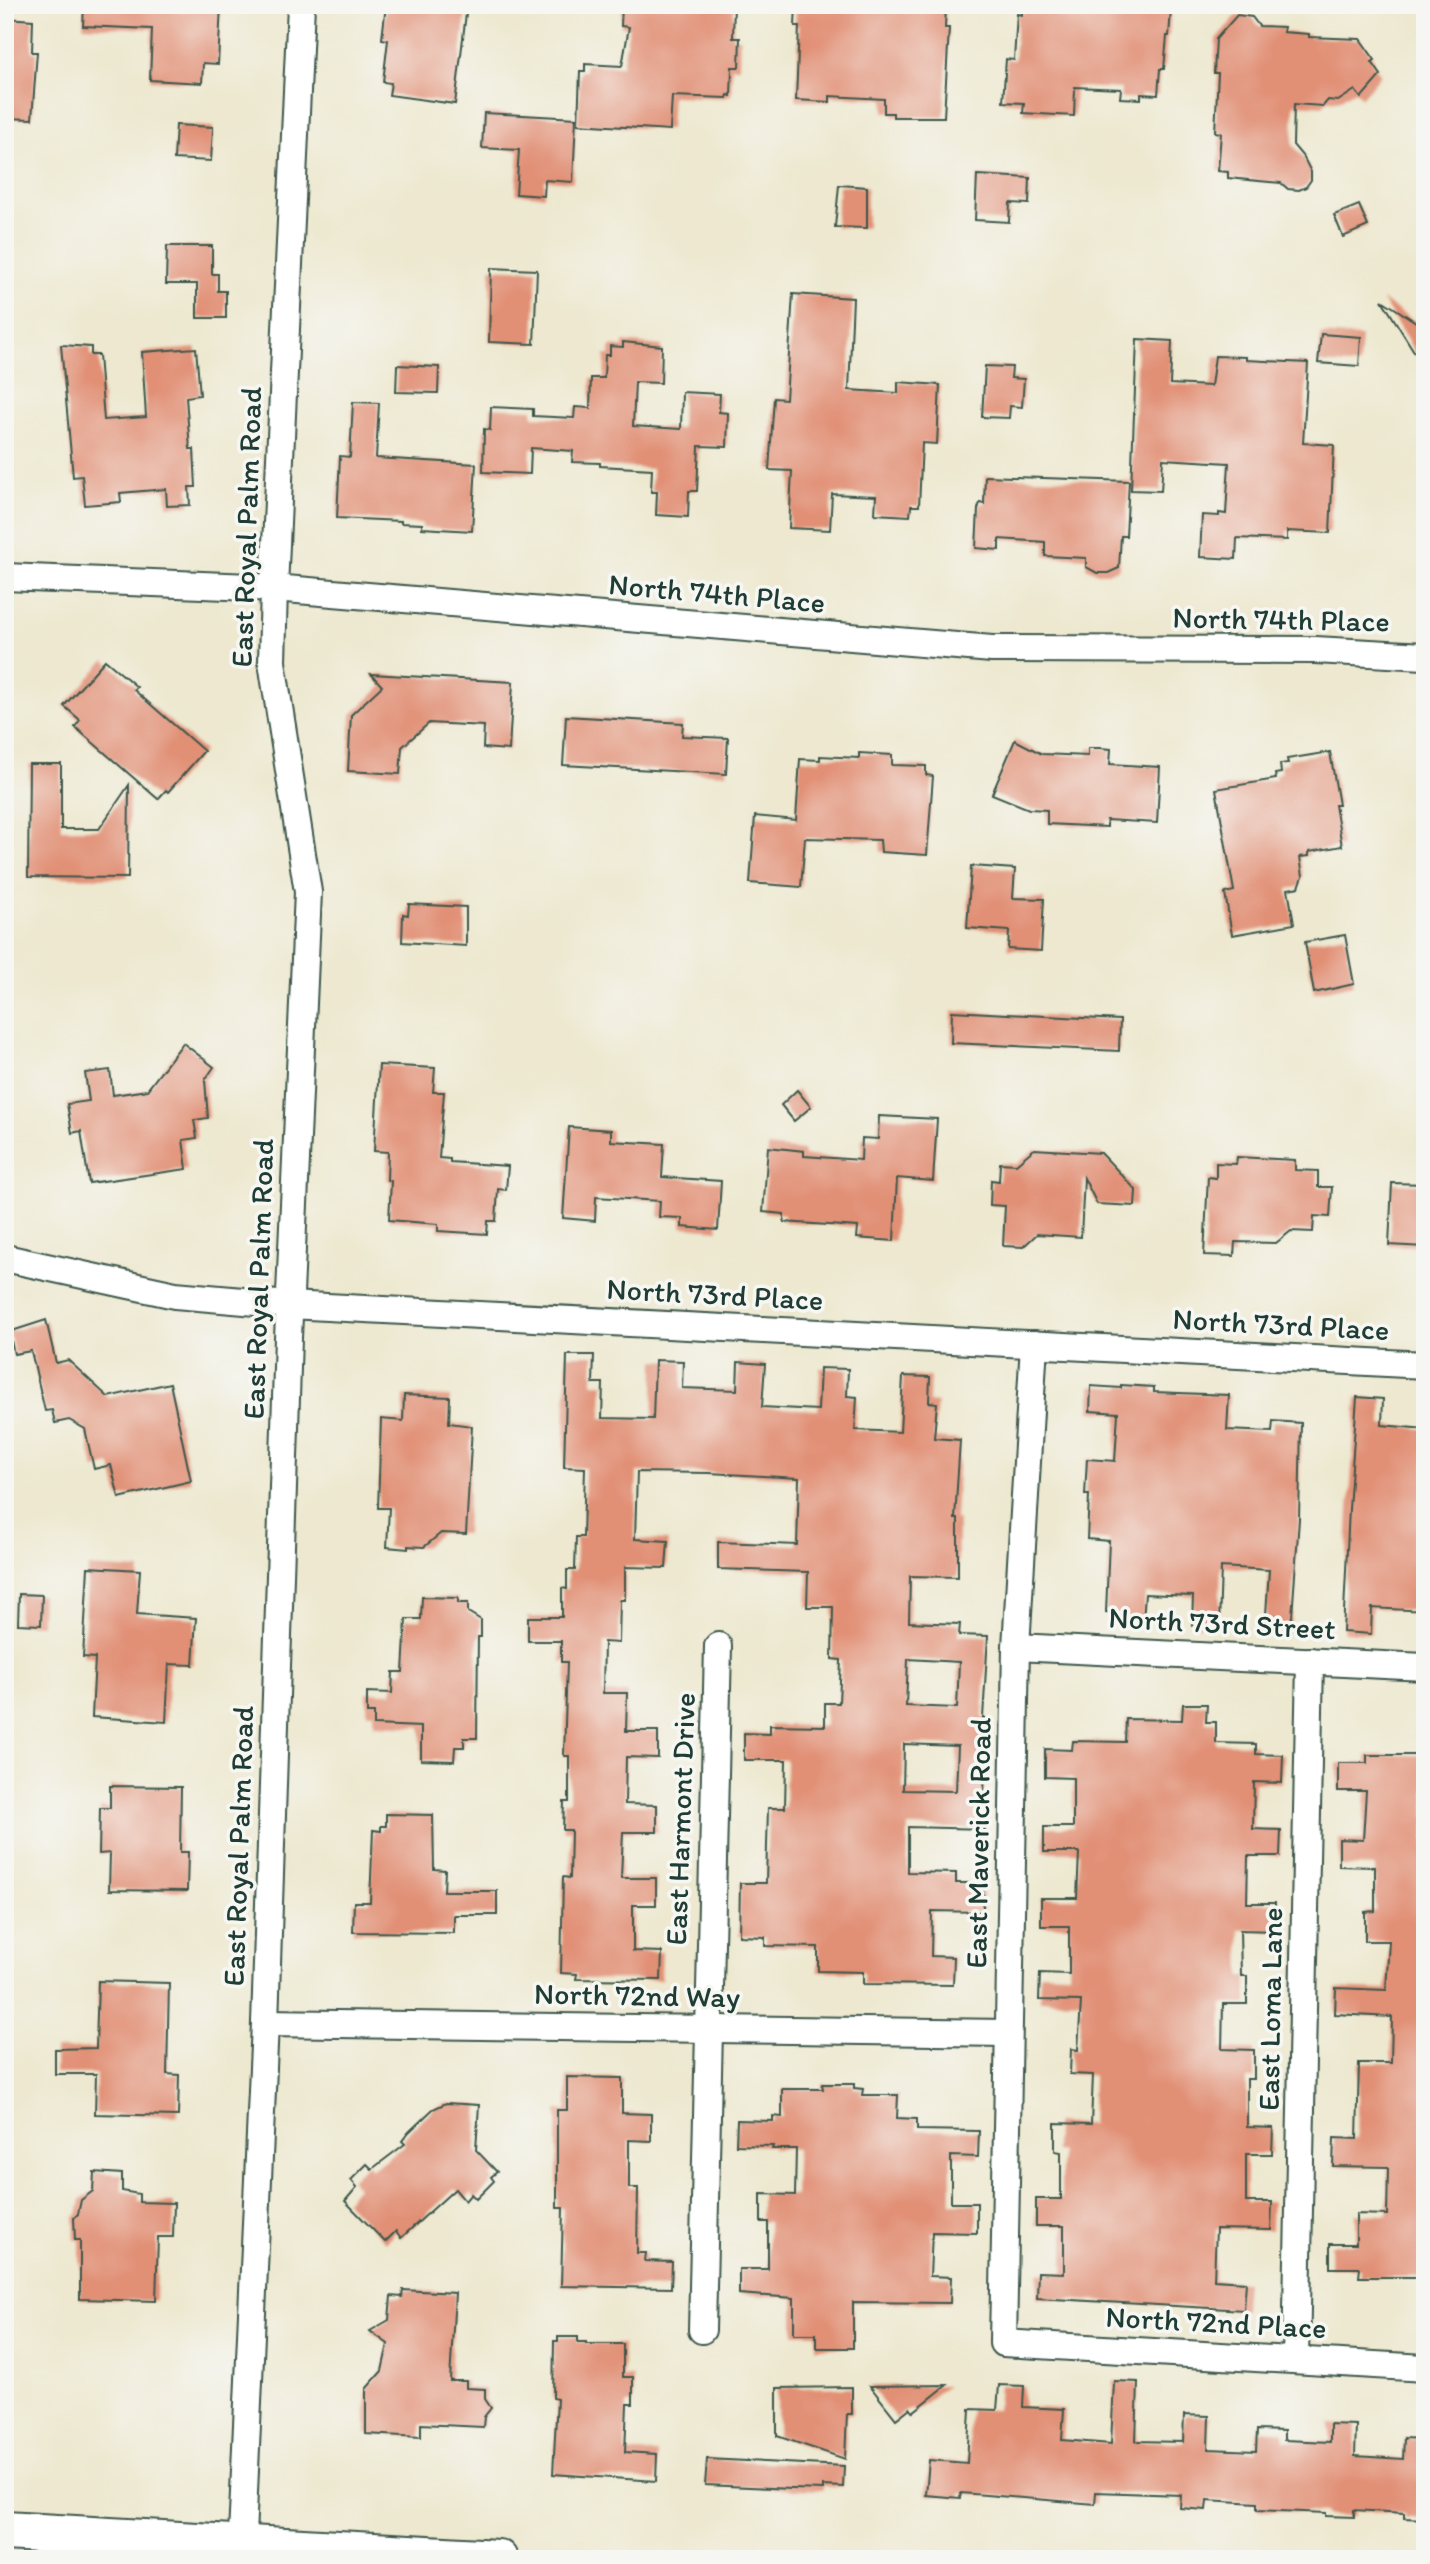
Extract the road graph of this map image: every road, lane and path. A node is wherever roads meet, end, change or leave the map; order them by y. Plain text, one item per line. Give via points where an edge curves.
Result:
1 (301, 5) edge
2 (5, 577) edge
3 (274, 589) junction
4 (1425, 656) edge
5 (5, 1258) edge
6 (289, 1305) junction
7 (1034, 1344) junction
8 (1425, 1365) edge
9 (718, 1646) dead end
10 (1016, 1647) junction
11 (1310, 1661) junction
12 (1425, 1667) edge
13 (265, 2023) junction
14 (708, 2029) junction
15 (1007, 2033) junction
16 (702, 2330) dead end
17 (1003, 2343) joint
18 (1296, 2359) junction
19 (1425, 2368) edge
20 (5, 2531) edge
21 (241, 2552) edge
22 (498, 2559) edge

1 - 3 street, East Royal Palm Road
2 - 3 street, North 74th Place
3 - 4 street, North 74th Place via 992,649 1315,650
3 - 6 street, East Royal Palm Road via 272,662 308,892
5 - 6 street, North 73rd Place via 175,1295
6 - 7 street, North 73rd Place
6 - 13 street, East Royal Palm Road
7 - 8 street, North 73rd Place
7 - 10 street, East Maverick Road
9 - 14 street, East Harmont Drive
10 - 11 street, North 73rd Street
10 - 15 street, East Maverick Road
11 - 12 street, North 73rd Street
11 - 18 street, East Loma Lane
13 - 14 street, North 72nd Way
13 - 21 street, East Royal Palm Road
14 - 15 street, North 72nd Way
14 - 16 street, East Harmont Drive
15 - 17 street, East Maverick Road
17 - 18 street, North 72nd Place
18 - 19 street, North 72nd Place
20 - 21 main road
21 - 22 main road

